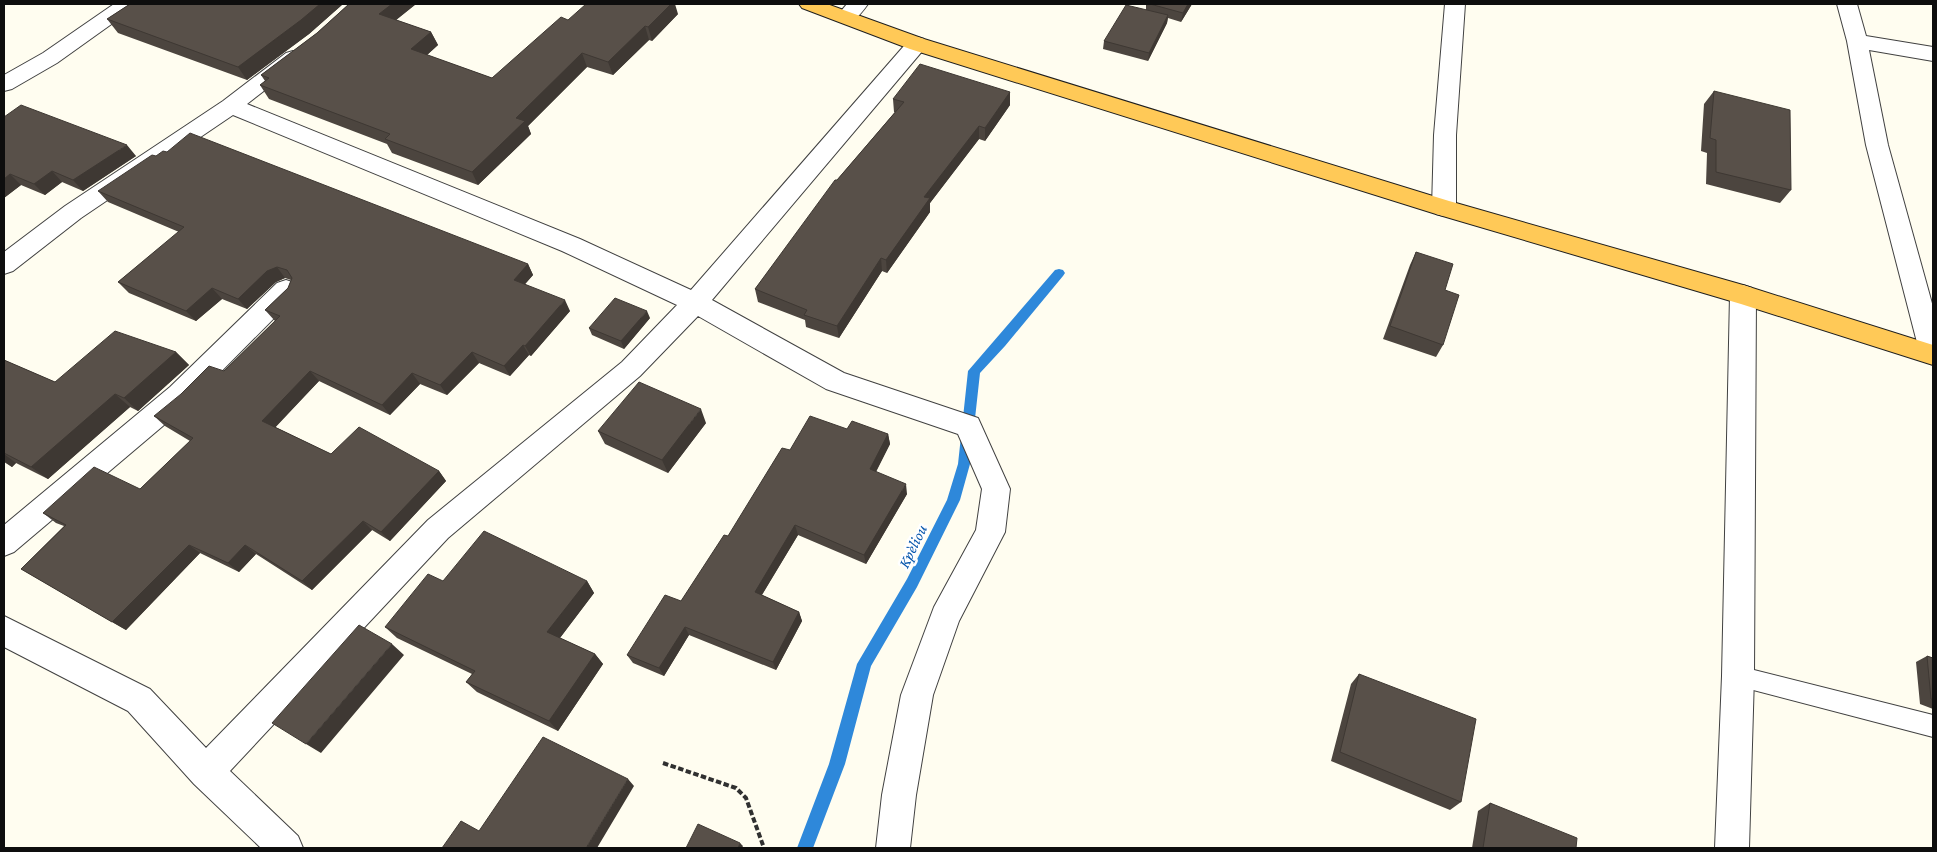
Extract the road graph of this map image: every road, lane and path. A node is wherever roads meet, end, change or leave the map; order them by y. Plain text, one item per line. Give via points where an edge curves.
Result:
1 (127, 4) edge
2 (809, 4) edge
3 (1455, 4) edge
4 (1847, 4) edge
5 (852, 11) edge
6 (1857, 41) junction
7 (917, 44) junction
8 (309, 46) edge
9 (1933, 54) edge
10 (4, 84) edge
11 (231, 106) junction
12 (1444, 208) junction
13 (4, 265) edge
14 (286, 290) edge
15 (1742, 294) junction
16 (695, 303) junction
17 (1933, 355) edge
18 (4, 543) edge
19 (4, 630) edge
20 (1738, 676) junction
21 (1933, 726) edge
22 (663, 763) dead end
23 (206, 772) junction
24 (286, 848) edge
25 (764, 848) edge
26 (893, 848) edge
27 (1732, 848) edge

1 - 10 street via 50,58
2 - 5 highway
3 - 12 street via 1445,135
4 - 6 street
5 - 7 highway
6 - 9 street
6 - 17 street via 1877,145
7 - 12 highway
7 - 16 street
8 - 11 street
11 - 13 street via 73,212
11 - 16 street via 571,245
12 - 15 highway
14 - 18 street via 180,395
15 - 17 highway
15 - 20 street
16 - 23 street via 630,369 438,529
16 - 26 street via 835,381 968,426 996,489 990,532 944,617 917,695
19 - 23 street via 139,700
20 - 21 lane
20 - 27 street
22 - 25 path via 736,788 746,798
23 - 24 street

